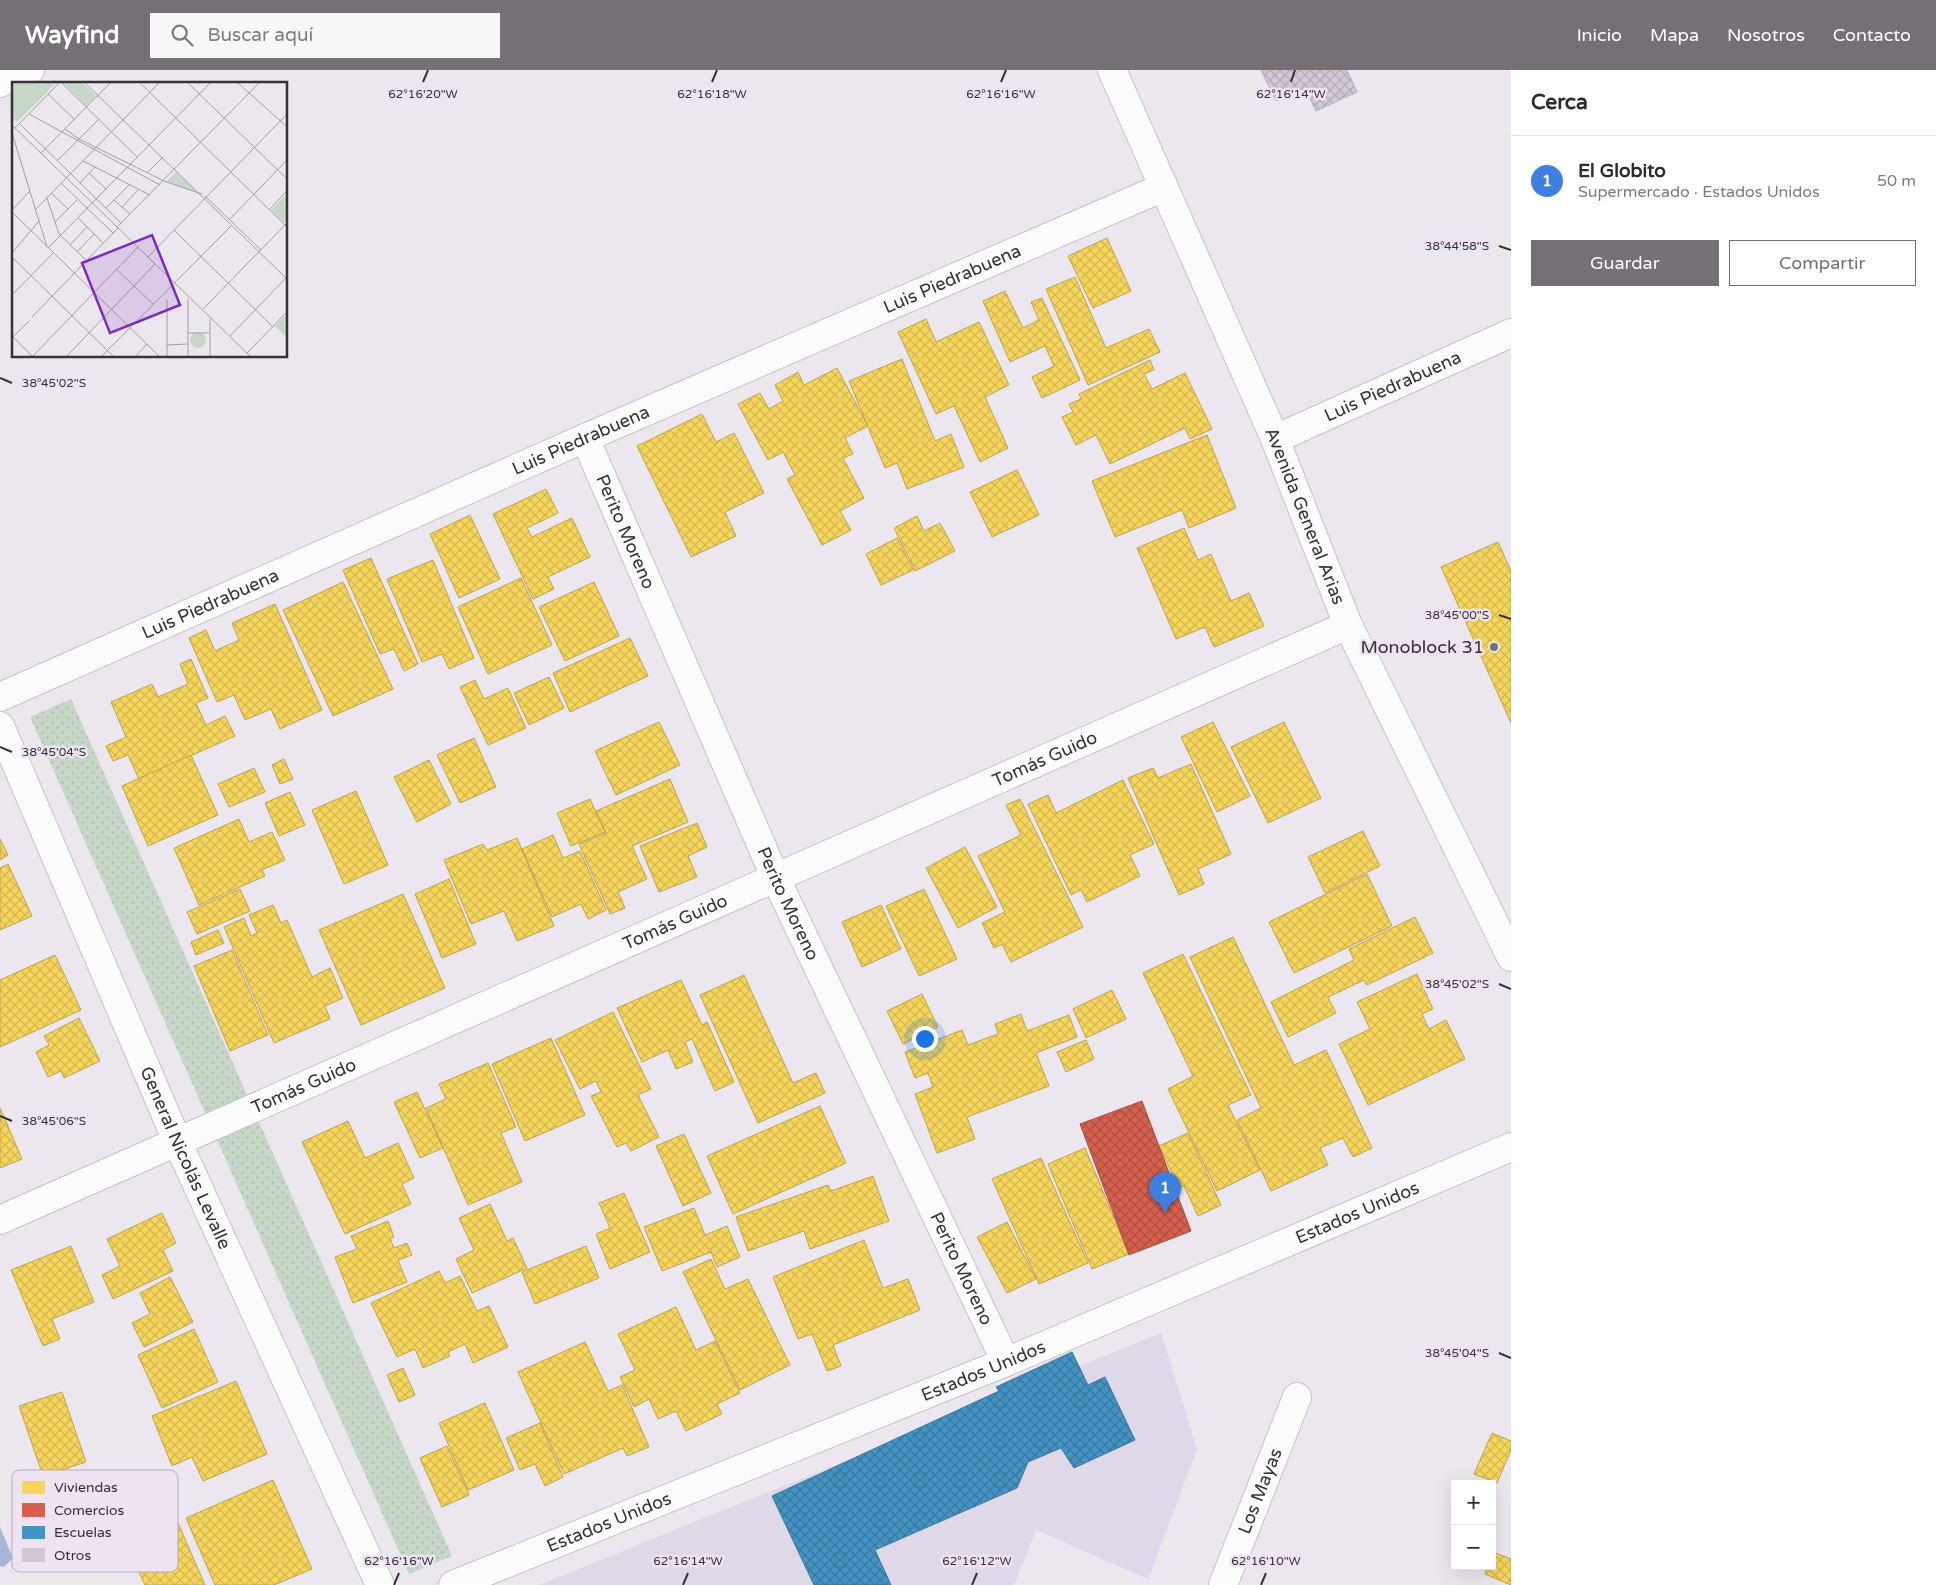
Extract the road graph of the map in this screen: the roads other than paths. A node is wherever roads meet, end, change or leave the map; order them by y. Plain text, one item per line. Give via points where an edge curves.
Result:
1 (30, 70) edge
2 (1112, 70) edge
3 (0, 83) edge
4 (1164, 187) junction
5 (1511, 333) edge
6 (585, 438) junction
7 (1275, 439) junction
8 (1348, 625) junction
9 (0, 697) edge
10 (0, 726) edge
11 (776, 878) junction
12 (1511, 957) edge
13 (177, 1141) junction
14 (1511, 1147) edge
15 (0, 1220) edge
16 (1006, 1362) junction
17 (1297, 1397) dead end
18 (380, 1585) edge
19 (452, 1585) edge
20 (1223, 1585) edge

1 - 3 street
2 - 4 street, Avenida General Arias
4 - 6 street, Luis Piedrabuena
4 - 7 street, Avenida General Arias
5 - 7 street, Luis Piedrabuena
6 - 9 street, Luis Piedrabuena
6 - 11 street, Perito Moreno
7 - 8 street, Avenida General Arias
8 - 11 street, Tomás Guido
8 - 12 street, Avenida General Arias
10 - 13 street, General Nicolás Levalle
11 - 13 street, Tomás Guido
11 - 16 street, Perito Moreno
13 - 15 street, Tomás Guido
13 - 18 street, General Nicolás Levalle
14 - 16 street, Estados Unidos
16 - 19 street, Estados Unidos
17 - 20 street, Los Mayas

